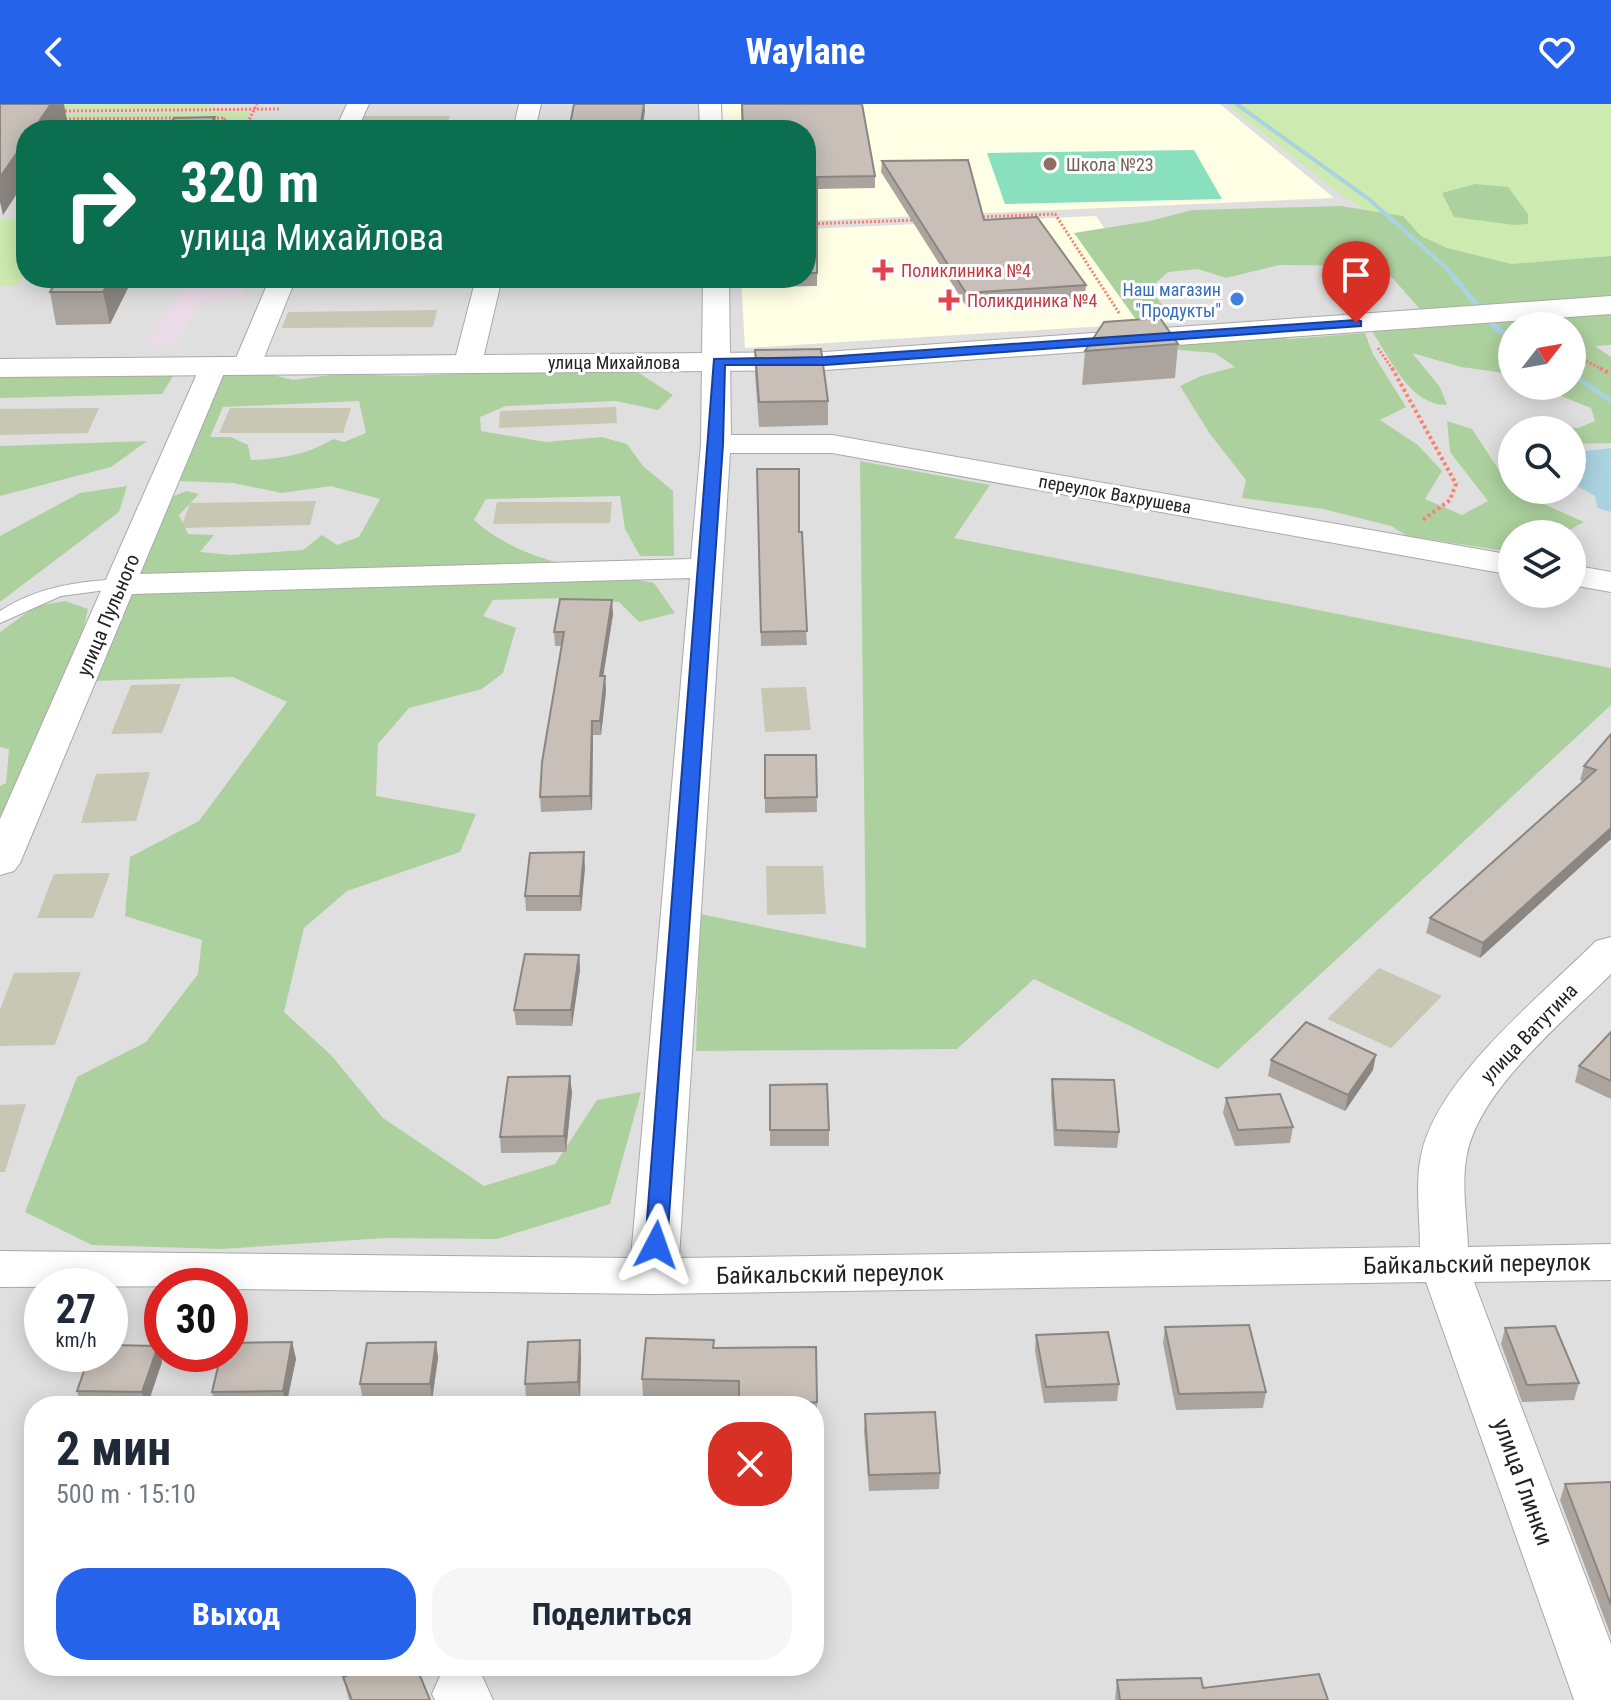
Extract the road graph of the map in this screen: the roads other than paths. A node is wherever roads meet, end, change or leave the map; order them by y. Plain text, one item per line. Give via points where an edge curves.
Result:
1 (279, 288) edge
2 (487, 288) edge
3 (716, 288) edge
4 (1611, 305) edge
5 (718, 362) junction
6 (468, 363) junction
7 (247, 365) junction
8 (213, 366) junction
9 (0, 368) edge
10 (716, 444) junction
11 (1498, 562) edge
12 (707, 568) junction
13 (1586, 578) edge
14 (1611, 582) edge
15 (122, 584) junction
16 (0, 618) edge
17 (0, 863) edge
18 (1611, 950) edge
19 (1611, 1262) edge
20 (1444, 1265) junction
21 (0, 1269) edge
22 (654, 1276) junction
23 (1603, 1700) edge

1 - 7 street
2 - 6 street
3 - 5 street
4 - 5 street, улица Михайлова via 825,361
5 - 6 street, улица Михайлова
5 - 10 street
6 - 7 street, улица Михайлова
7 - 8 street, улица Михайлова
8 - 9 street, улица Михайлова
8 - 15 street, улица Пульного
10 - 11 street, переулок Вахрушева via 832,444
10 - 12 street
12 - 15 street
12 - 22 street
13 - 14 street
15 - 16 lane via 71,586 31,598
15 - 17 street, улица Пульного
18 - 20 street, улица Ватутина via 1482,1079 1454,1120 1443,1157
19 - 20 street, Байкальский переулок
20 - 22 street, Байкальский переулок
20 - 23 street, улица Глинки
21 - 22 street, Байкальский переулок

